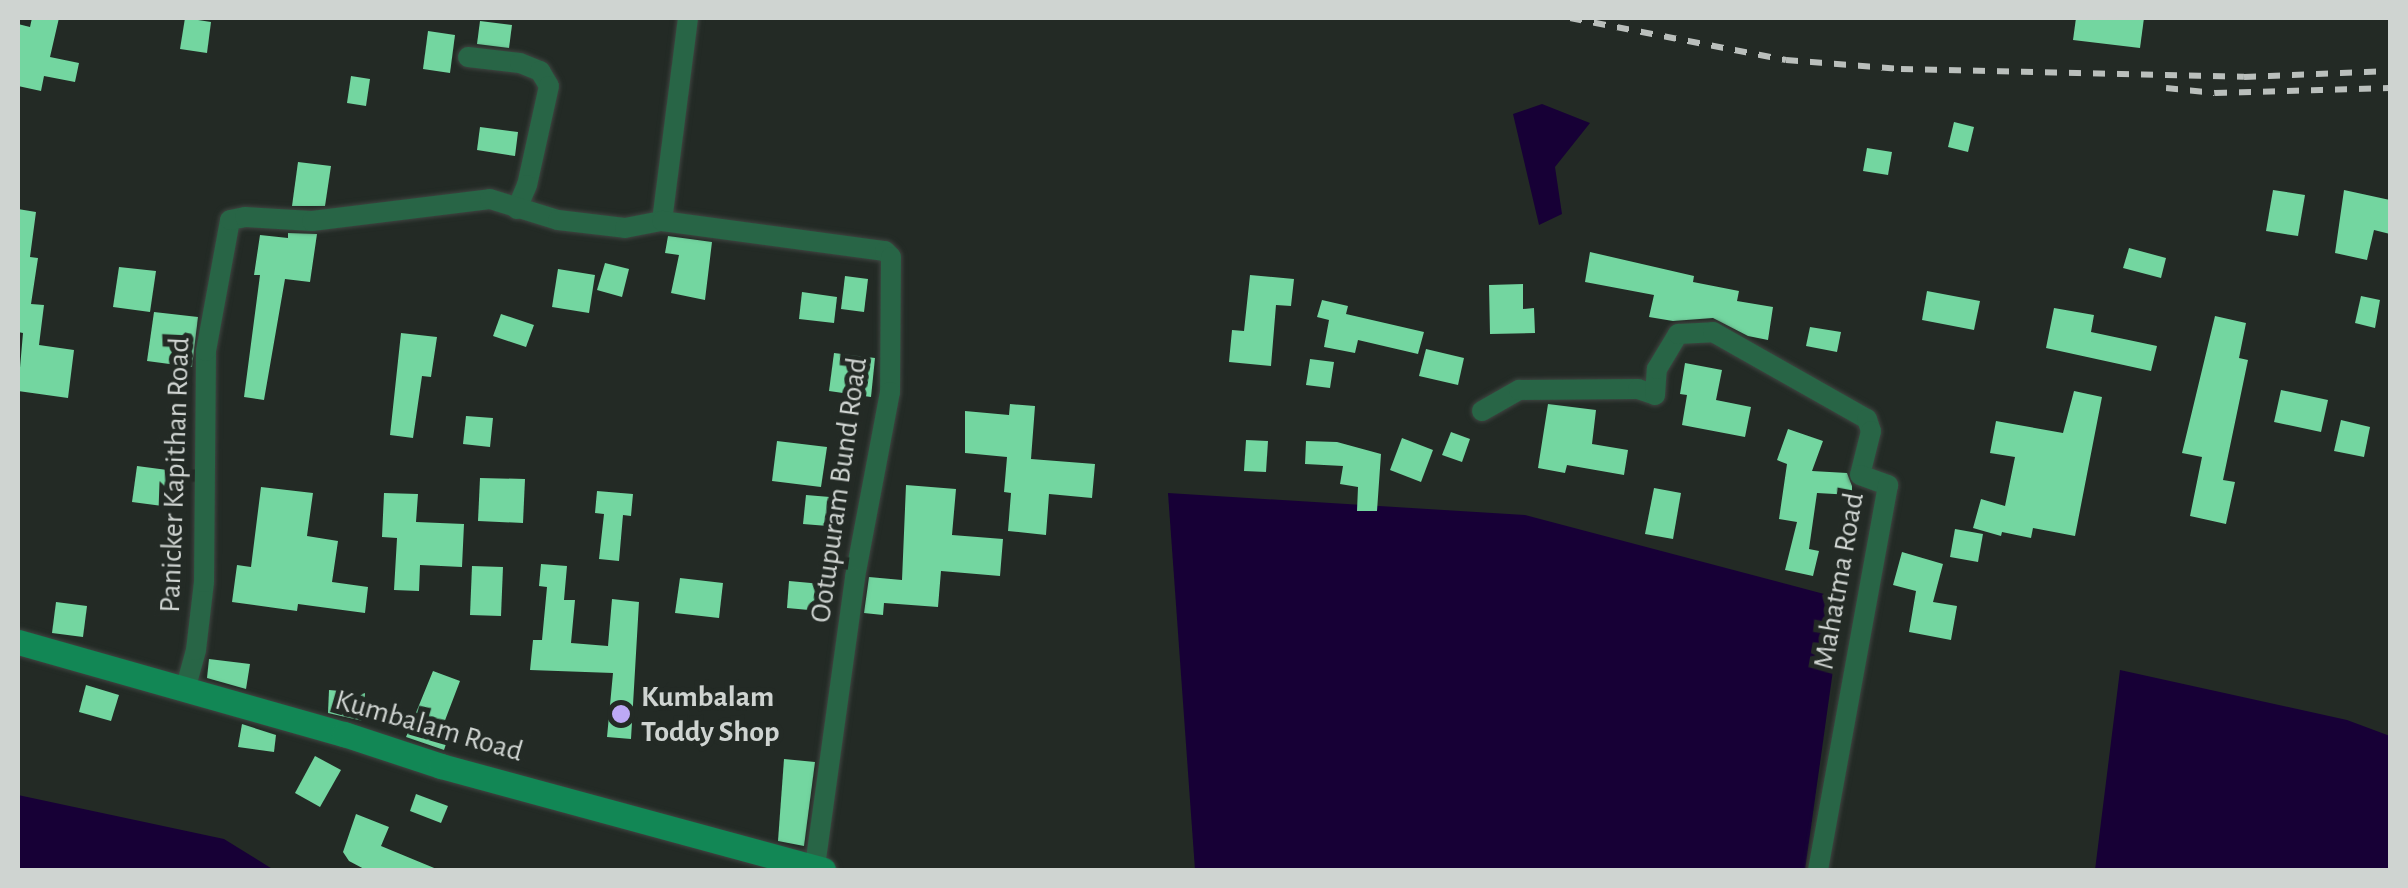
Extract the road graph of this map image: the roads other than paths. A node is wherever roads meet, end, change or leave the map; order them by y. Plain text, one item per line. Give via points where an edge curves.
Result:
1 (688, 18) edge
2 (468, 57) dead end
3 (517, 209) junction
4 (662, 220) junction
5 (1482, 411) dead end
6 (18, 642) edge
7 (185, 690) junction
8 (819, 869) edge
9 (1818, 870) edge

1 - 4 street
2 - 3 street via 520,62 540,72 549,86
3 - 4 street, Panicker Kapithan Road via 625,228
3 - 7 street, Panicker Kapithan Road via 490,199 457,200 327,220 230,220 206,351 204,582
4 - 8 street, Ootupuram Bund Road via 886,251 891,257 890,392 855,578
5 - 9 street, Mahatma Road via 1520,390 1638,389 1654,395 1657,369 1678,334 1713,332 1867,419 1871,431 1860,476 1888,485
6 - 7 main road, Kumbalam Road
7 - 8 main road, Kumbalam Road

